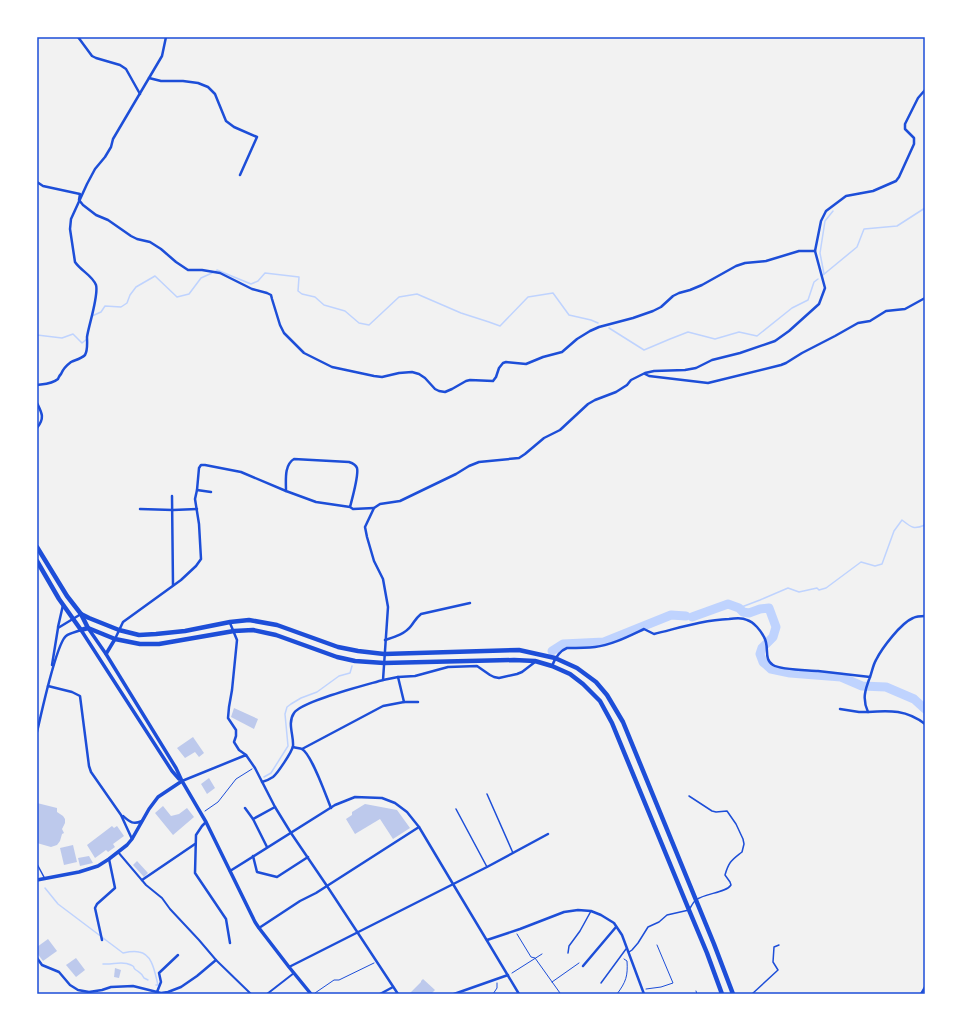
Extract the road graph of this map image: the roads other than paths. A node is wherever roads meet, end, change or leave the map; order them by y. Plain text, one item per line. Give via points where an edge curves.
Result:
1 (78, 37) edge
2 (166, 37) edge
3 (149, 78) junction
4 (925, 90) edge
5 (140, 94) junction
6 (240, 175) dead end
7 (37, 182) edge
8 (79, 200) junction
9 (815, 251) junction
10 (925, 298) edge
11 (645, 373) junction
12 (37, 385) edge
13 (37, 403) edge
14 (37, 428) edge
15 (197, 490) junction
16 (286, 491) junction
17 (211, 492) dead end
18 (172, 496) dead end
19 (350, 507) junction
20 (374, 508) junction
21 (140, 509) dead end
22 (197, 509) junction
23 (173, 510) junction
24 (37, 547) edge
25 (37, 561) edge
26 (173, 586) junction
27 (470, 603) dead end
28 (63, 604) junction
29 (81, 614) junction
30 (925, 616) edge
31 (73, 619) junction
32 (230, 622) junction
33 (58, 628) junction
34 (88, 628) junction
35 (81, 630) junction
36 (119, 630) junction
37 (233, 631) junction
38 (115, 639) junction
39 (385, 640) junction
40 (106, 654) junction
41 (384, 654) junction
42 (555, 658) junction
43 (535, 661) junction
44 (384, 663) junction
45 (552, 666) junction
46 (50, 676) junction
47 (870, 677) junction
48 (398, 678) junction
49 (383, 680) junction
50 (48, 686) junction
51 (404, 702) junction
52 (418, 702) dead end
53 (840, 709) dead end
54 (868, 712) junction
55 (925, 724) edge
56 (37, 732) edge
57 (293, 747) junction
58 (302, 749) junction
59 (246, 755) junction
60 (182, 781) junction
61 (262, 782) junction
62 (487, 794) dead end
63 (689, 796) dead end
64 (275, 807) junction
65 (245, 808) dead end
66 (331, 808) junction
67 (456, 809) dead end
68 (122, 815) junction
69 (253, 819) junction
70 (142, 821) junction
71 (206, 822) junction
72 (419, 827) junction
73 (291, 834) junction
74 (548, 834) dead end
75 (132, 839) junction
76 (195, 844) junction
77 (267, 847) junction
78 (118, 852) junction
79 (513, 853) junction
80 (253, 856) junction
81 (308, 857) junction
82 (109, 859) junction
83 (37, 864) edge
84 (486, 867) junction
85 (230, 872) junction
86 (45, 879) junction
87 (37, 880) edge
88 (142, 880) junction
89 (453, 884) junction
90 (327, 886) junction
91 (695, 900) junction
92 (688, 910) junction
93 (591, 911) junction
94 (616, 927) junction
95 (259, 928) junction
96 (357, 932) junction
97 (102, 940) dead end
98 (487, 940) junction
99 (230, 943) dead end
100 (779, 945) dead end
101 (627, 947) junction
102 (568, 952) dead end
103 (629, 952) junction
104 (178, 955) dead end
105 (37, 958) edge
106 (216, 960) junction
107 (583, 966) dead end
108 (288, 967) junction
109 (294, 973) junction
110 (508, 975) junction
111 (601, 983) dead end
112 (393, 987) junction
113 (925, 987) edge
114 (157, 992) junction
115 (251, 994) edge
116 (267, 994) edge
117 (312, 994) edge
118 (380, 994) edge
119 (398, 994) edge
120 (454, 994) edge
121 (519, 994) edge
122 (644, 994) edge
123 (722, 994) edge
124 (733, 994) edge
125 (752, 994) edge
126 (921, 994) edge

1 - 5 street via 92,56 126,69
2 - 3 street via 162,56
3 - 5 street
3 - 6 street via 198,83 208,88 215,94 226,121 257,138
4 - 9 street via 905,124 914,138 914,144 896,181 873,191 846,196 826,211 821,221
5 - 8 street
7 - 8 street via 43,186 80,194
8 - 9 street via 96,215 137,239 150,242 188,270 220,273 249,288 271,295 284,333 304,353 332,366 374,376 412,372 419,374 439,392 445,392 470,380 492,381 506,362 526,364 562,352 590,331 653,311 673,296 702,285 736,266 766,261 799,251
8 - 12 street via 70,224 75,262 96,286 86,352 84,356 72,361 53,382
9 - 11 street via 825,288 819,304 785,335 776,341 712,360 696,368
10 - 11 street via 906,309 886,311 870,321 858,323 781,365 708,383 649,376
11 - 20 street via 616,392 588,404 560,430 544,438 519,458 479,462 400,501 380,504
13 - 14 street via 42,414
15 - 16 street via 199,468 205,465 241,472
15 - 17 street
15 - 22 street
16 - 19 street via 316,502
16 - 19 street via 288,465 294,459 349,462 357,468
18 - 23 street
19 - 20 street
20 - 39 street via 366,527 374,561 383,579 388,607
21 - 23 street
22 - 23 street
22 - 26 street via 201,559
23 - 26 street
24 - 29 main road
25 - 28 main road
26 - 36 street via 123,622
27 - 39 street via 421,614 404,632
28 - 31 main road
28 - 33 street
29 - 31 street
29 - 34 main road
29 - 36 main road
30 - 47 street via 908,620 899,629 875,661
31 - 33 street
31 - 35 main road
32 - 36 main road via 156,634 139,635
32 - 37 street
32 - 41 main road via 249,620 278,625 338,647
33 - 46 street
34 - 35 main road
34 - 38 main road
34 - 40 street
35 - 46 street via 66,636 63,640
35 - 60 street via 172,771
36 - 38 street
37 - 38 main road via 159,644 140,644
37 - 44 main road via 253,630 276,635 337,657
37 - 59 street via 237,640 228,718 236,730 234,742
38 - 40 street
39 - 41 street
40 - 60 street
41 - 42 main road via 519,650
41 - 44 street
42 - 45 street
42 - 47 street via 567,648 608,644 644,629 654,634 714,619 740,618 755,625 765,640 767,658 773,666
42 - 91 main road via 577,668 596,682 623,722
43 - 44 main road
43 - 45 main road
43 - 48 street via 522,672 499,678 477,666 448,667
44 - 49 street
45 - 92 main road via 570,674 600,701 612,723
46 - 50 street
47 - 54 street via 864,697
48 - 49 street
48 - 51 street
49 - 57 street via 301,707 294,713 291,722
50 - 56 street
50 - 68 street via 80,696 91,772
51 - 52 street
51 - 58 street via 383,706
53 - 54 street
54 - 55 street via 894,711
57 - 58 street
57 - 61 street via 274,776
58 - 66 street via 308,755
59 - 60 street
59 - 61 street
60 - 70 street via 158,797
60 - 71 street
61 - 64 street
62 - 79 lane
63 - 91 lane via 712,811 729,812 744,844 742,852 732,859 727,868 725,875 730,882 730,888
64 - 69 street
64 - 73 street
65 - 69 street
66 - 72 street via 355,797 382,798 407,812
66 - 73 street
67 - 84 lane
68 - 70 street via 131,823
68 - 75 street
69 - 77 street
70 - 75 street
71 - 76 street via 196,835
71 - 85 street
72 - 89 street
72 - 90 street
73 - 77 street
73 - 81 street
74 - 79 street
75 - 78 street
76 - 88 street
76 - 99 street via 195,873 226,919
77 - 80 street
78 - 82 street
78 - 88 street
79 - 84 street
80 - 81 street via 257,872 277,876
80 - 85 street
81 - 90 street
82 - 86 street via 98,866 79,872
82 - 97 street via 115,888 95,908
83 - 86 lane
84 - 89 street
85 - 95 street
86 - 87 street
88 - 106 street via 162,898
89 - 96 street
89 - 98 street
90 - 95 street
90 - 96 street
91 - 92 lane
91 - 124 main road
92 - 103 lane via 667,915 648,927
92 - 123 main road
93 - 94 street via 614,923
93 - 98 street via 564,912
93 - 102 lane via 569,946
94 - 101 street
94 - 107 street
95 - 108 street
96 - 108 street
96 - 112 street
98 - 110 street
100 - 125 lane via 774,947 773,962 778,970
101 - 103 street
101 - 111 lane
103 - 122 street
104 - 114 street via 159,973 161,982
105 - 114 street via 42,965 59,972 78,990 89,992 133,986
106 - 114 street via 181,987 168,992
106 - 115 street
108 - 109 street
109 - 116 street
109 - 117 street
110 - 120 street
110 - 121 street
112 - 118 street
112 - 119 street
113 - 126 street

